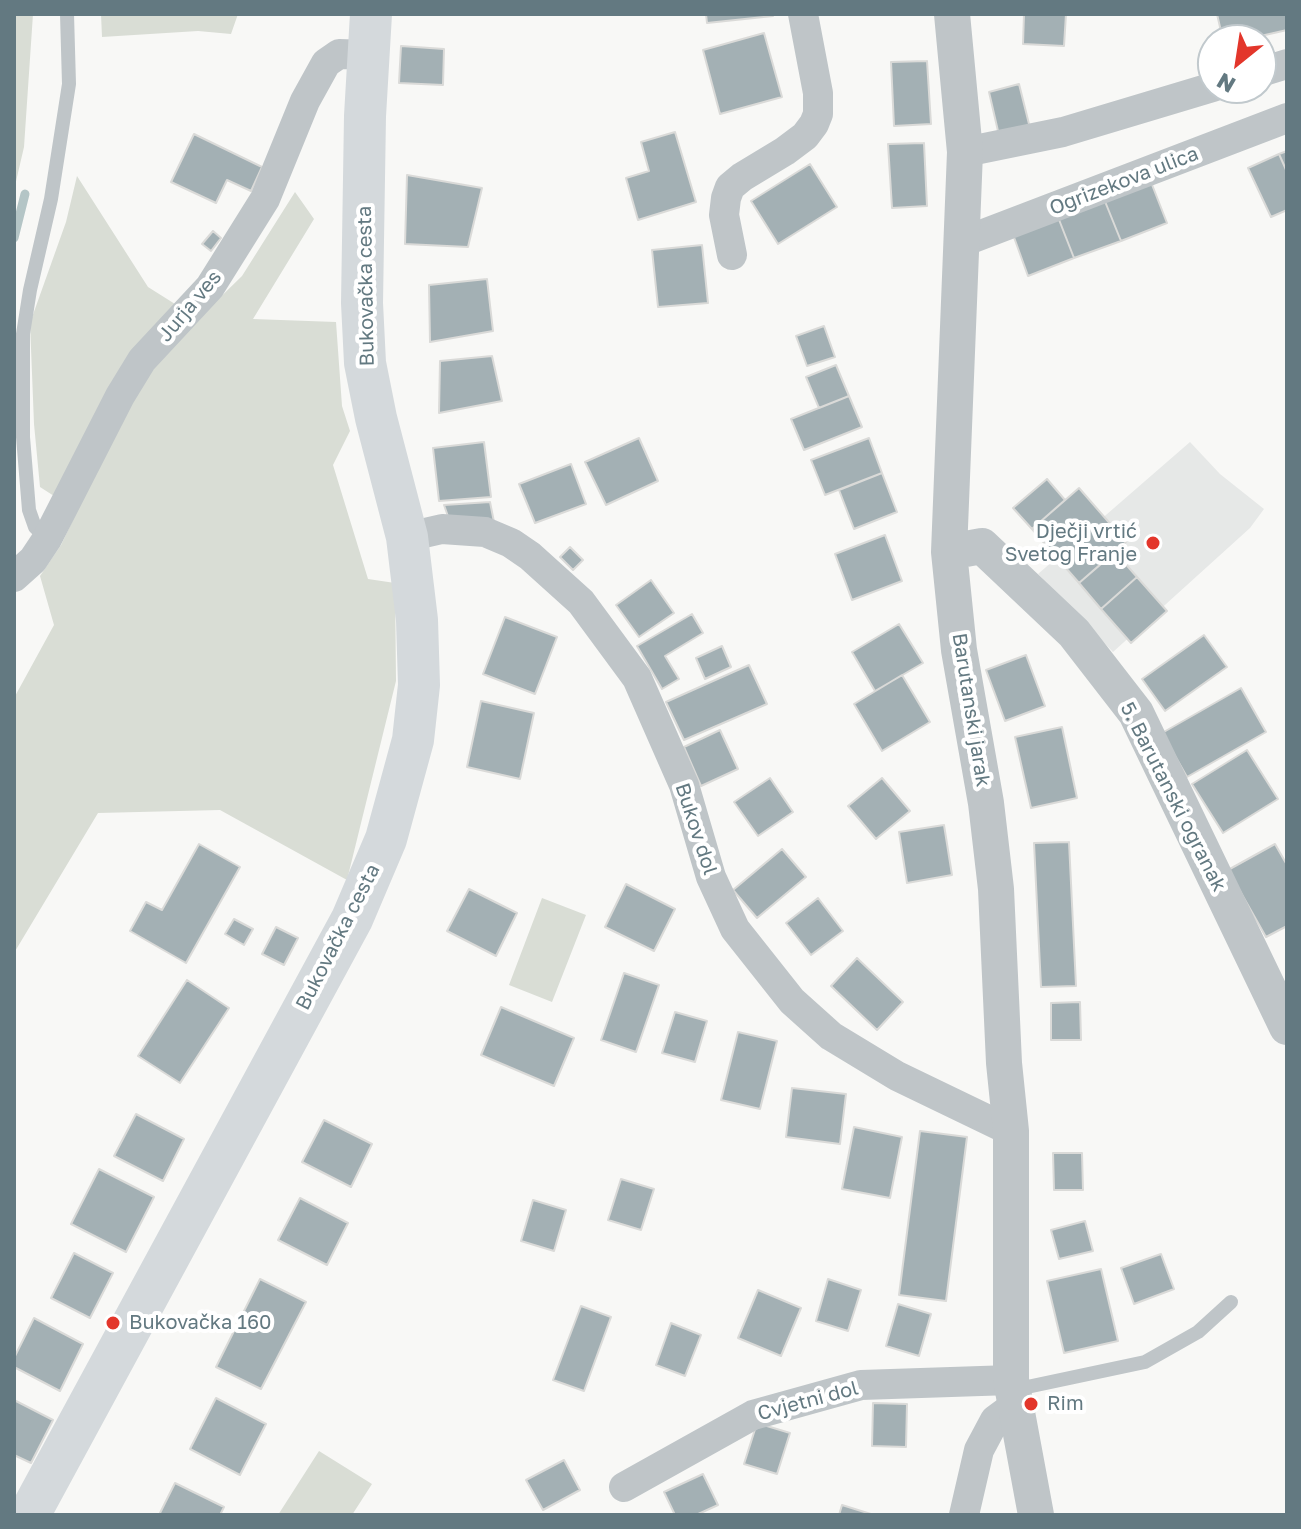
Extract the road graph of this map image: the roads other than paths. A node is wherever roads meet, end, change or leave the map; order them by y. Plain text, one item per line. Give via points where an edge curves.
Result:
1 (67, 14) edge
2 (371, 14) edge
3 (803, 14) edge
4 (952, 14) edge
5 (369, 55) junction
6 (1197, 92) edge
7 (1287, 118) edge
8 (965, 152) junction
9 (960, 243) junction
10 (732, 255) dead end
11 (407, 537) junction
12 (47, 539) junction
13 (949, 552) junction
14 (14, 577) edge
15 (1287, 1027) edge
16 (1011, 1131) junction
17 (1231, 1302) dead end
18 (1013, 1392) junction
19 (624, 1487) dead end
20 (29, 1515) edge
21 (964, 1515) edge
22 (1036, 1515) edge

1 - 12 lane via 69,84 23,334 29,510
2 - 5 main road, Bukovačka cesta
3 - 10 street via 818,114 805,136 730,187 724,215
4 - 8 street, Barutanski jarak
5 - 11 main road, Bukovačka cesta via 365,363
5 - 12 street, Jurja ves via 339,54 326,63 265,199 210,287 142,360
6 - 8 street via 1088,125
7 - 9 street, Ogrizekova ulica
8 - 9 street, Barutanski jarak
9 - 13 street, Barutanski jarak
11 - 16 street, Bukov dol via 442,529 485,532 521,550 581,602 637,678 684,785 711,877 735,929 792,1001 831,1036 897,1076
11 - 20 main road, Bukovačka cesta via 419,685 413,740 386,839 352,919
12 - 14 street, Jurja ves
13 - 15 street, 5. Barutanski ogranak via 982,546 1074,633 1136,713
13 - 16 street, Barutanski jarak via 996,889
16 - 18 street, Barutanski jarak
17 - 18 lane via 1198,1332 1145,1362
18 - 19 street, Cvjetni dol via 861,1385 753,1415
18 - 21 street via 979,1450
18 - 22 street, Barutanski jarak

